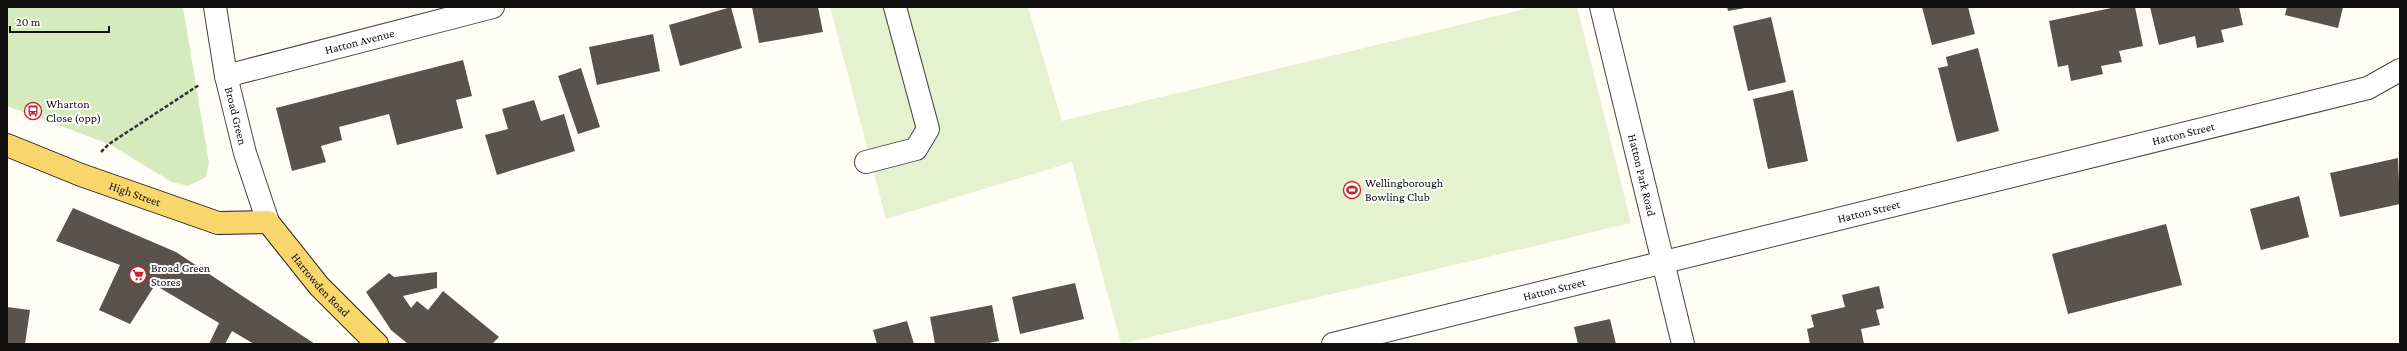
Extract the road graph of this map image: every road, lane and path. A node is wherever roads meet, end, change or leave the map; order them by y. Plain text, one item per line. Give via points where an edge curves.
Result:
1 (216, 7) edge
2 (492, 7) edge
3 (895, 7) edge
4 (1601, 7) edge
5 (2400, 70) edge
6 (226, 76) junction
7 (7, 145) edge
8 (866, 162) dead end
9 (81, 176) junction
10 (268, 222) junction
11 (1663, 261) junction
12 (377, 344) edge
13 (1334, 344) edge
14 (1683, 344) edge

1 - 6 street, Broad Green
2 - 6 street, Hatton Avenue
3 - 8 street via 928,129 916,149
4 - 11 street, Hatton Park Road
5 - 11 street, Hatton Street via 2368,88
6 - 9 path via 195,86 109,144
6 - 10 street, Broad Green via 245,153
7 - 9 main road, High Street
9 - 10 main road, High Street via 218,223
10 - 12 main road, Harrowden Road via 319,286
11 - 13 street, Hatton Street
11 - 14 street, Hatton Park Road

